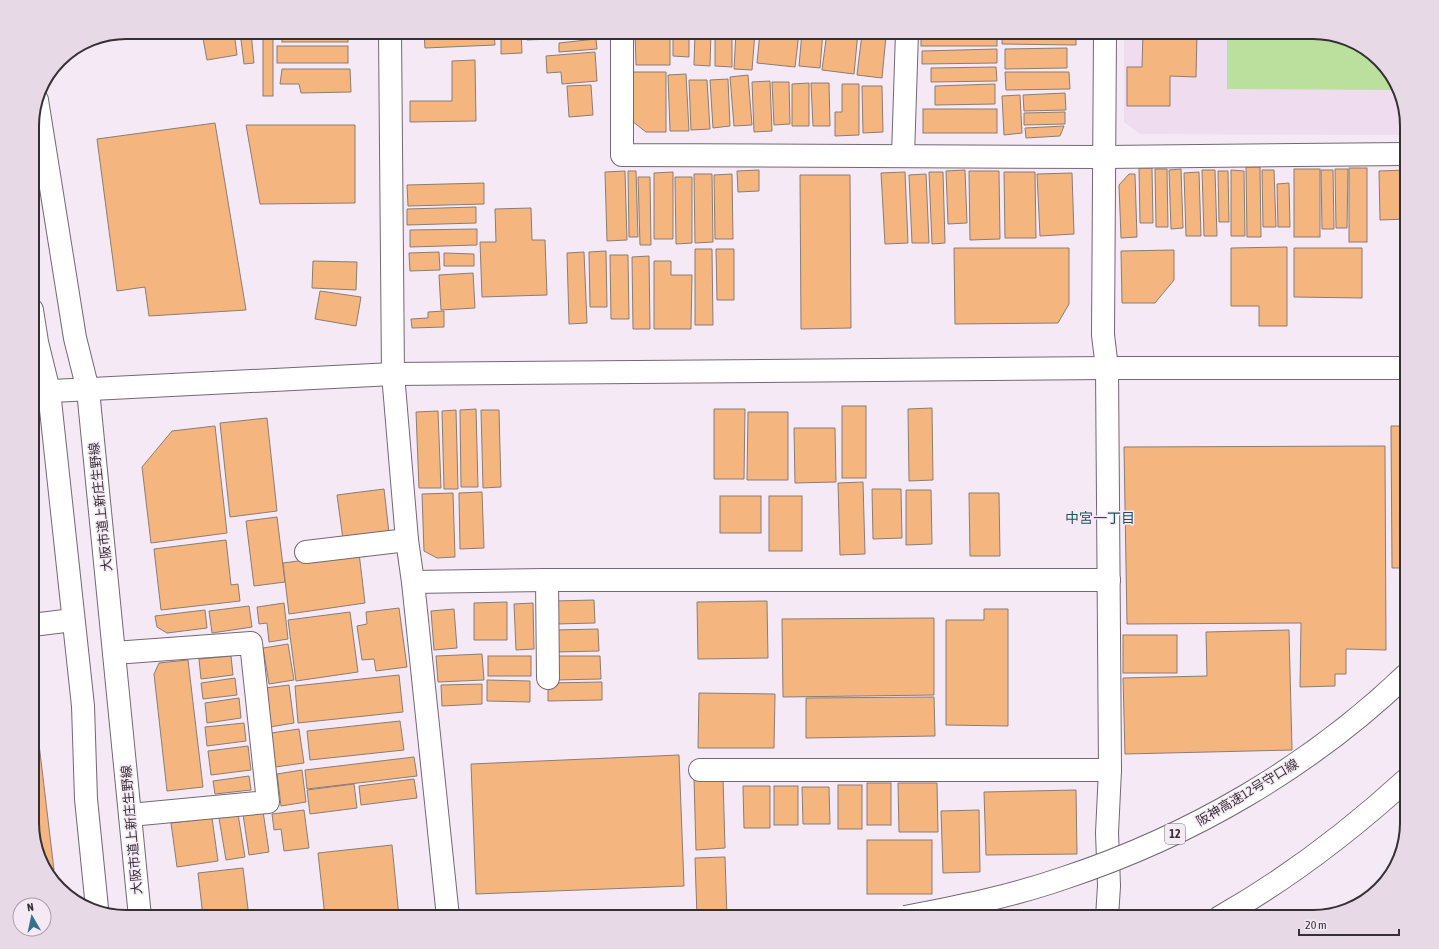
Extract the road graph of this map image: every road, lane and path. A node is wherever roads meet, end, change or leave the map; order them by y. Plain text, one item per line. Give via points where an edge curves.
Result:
1 (390, 39) edge
2 (622, 39) edge
3 (907, 39) edge
4 (1105, 39) edge
5 (40, 117) edge
6 (1400, 154) edge
7 (903, 156) junction
8 (1104, 157) junction
9 (39, 366) edge
10 (1107, 368) junction
11 (1400, 368) edge
12 (393, 374) junction
13 (88, 390) junction
14 (41, 391) edge
15 (407, 540) junction
16 (306, 552) dead end
17 (547, 580) junction
18 (1109, 580) junction
19 (413, 582) junction
20 (73, 620) junction
21 (39, 624) edge
22 (114, 653) junction
23 (548, 678) dead end
24 (1400, 680) edge
25 (700, 770) dead end
26 (1110, 770) junction
27 (1400, 785) edge
28 (130, 815) junction
29 (97, 904) edge
30 (139, 910) edge
31 (447, 910) edge
32 (941, 910) edge
33 (1107, 910) edge
34 (1232, 910) edge

1 - 12 main road
2 - 7 main road via 622,155
3 - 7 main road
4 - 8 main road
5 - 13 main road, 大阪市道上新庄生野線 via 75,338
6 - 8 main road
7 - 8 main road
8 - 10 main road via 1103,335
9 - 14 main road
10 - 11 main road
10 - 12 main road
10 - 18 main road
12 - 13 main road
12 - 15 main road
13 - 14 main road
13 - 22 main road, 大阪市道上新庄生野線
14 - 20 main road
15 - 16 main road
15 - 19 main road
17 - 18 main road
17 - 19 main road
17 - 23 main road
18 - 26 main road
19 - 31 main road
20 - 21 main road
20 - 29 main road via 83,706 86,799
22 - 28 main road, 大阪市道上新庄生野線
22 - 28 main road via 250,643 268,802
24 - 32 main road, 阪神高速12号守口線 / 12, bridge via 1350,723 1274,778 1229,806 1170,836 1120,858 1064,878 1012,894
25 - 26 main road
26 - 33 main road
27 - 34 main road via 1346,832
28 - 30 main road, 大阪市道上新庄生野線

